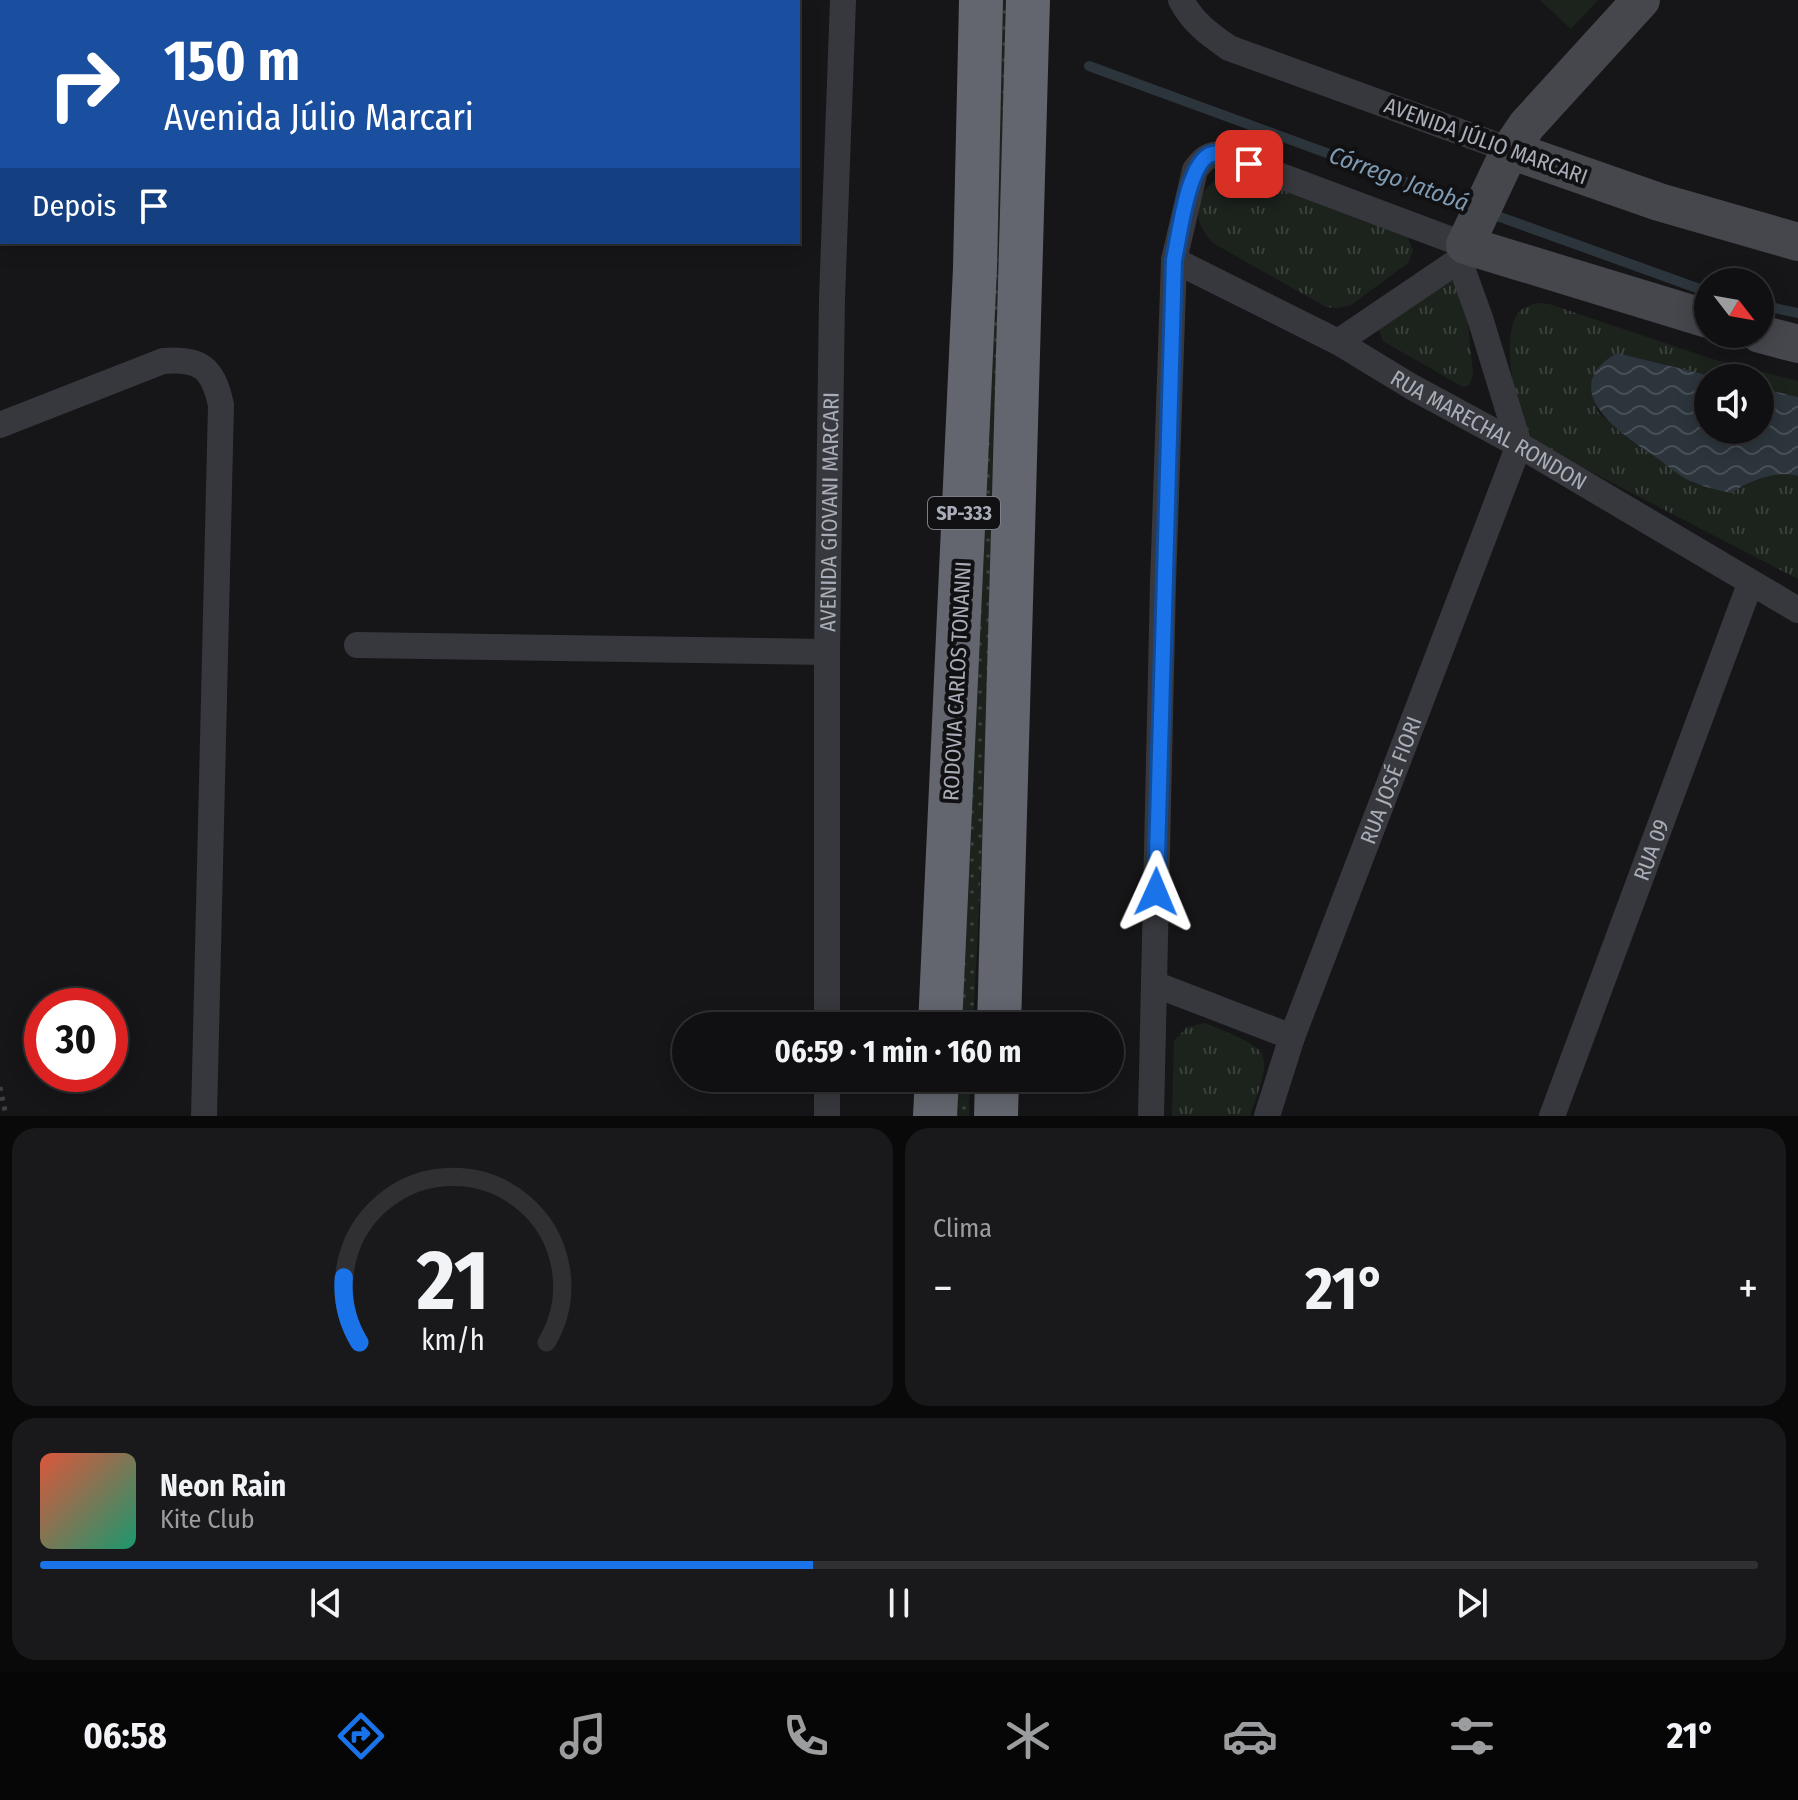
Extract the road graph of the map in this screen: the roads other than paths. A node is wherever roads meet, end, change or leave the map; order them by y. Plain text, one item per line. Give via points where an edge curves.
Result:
1 (843, 0) edge
2 (952, 0) edge
3 (981, 0) edge
4 (1028, 0) edge
5 (1035, 0) edge
6 (1641, 0) edge
7 (1184, 7) edge
8 (1026, 135) junction
9 (1505, 160) junction
10 (1798, 242) edge
11 (1465, 245) junction
12 (1174, 260) junction
13 (1694, 315) edge
14 (1774, 338) edge
15 (1338, 342) junction
16 (1798, 344) edge
17 (0, 425) edge
18 (1519, 445) junction
19 (1750, 584) junction
20 (1798, 610) edge
21 (357, 645) dead end
22 (827, 652) junction
23 (949, 850) junction
24 (1154, 984) junction
25 (827, 1012) edge
26 (941, 1012) edge
27 (999, 1012) edge
28 (1292, 1037) junction
29 (827, 1092) edge
30 (936, 1092) edge
31 (997, 1092) edge
32 (204, 1116) edge
33 (827, 1116) edge
34 (935, 1116) edge
35 (996, 1116) edge
36 (1151, 1116) edge
37 (1267, 1116) edge
38 (1552, 1116) edge

1 - 22 street, AVENIDA GIOVANI MARCARI
2 - 23 highway
3 - 23 highway, RODOVIA CARLOS TONANNI / SP-333 via 975,268
4 - 8 highway, SP-333
5 - 8 highway
6 - 9 main road via 1527,125
7 - 9 street, AVENIDA JÚLIO MARCARI via 1206,33 1229,48
8 - 27 highway, SP-333
9 - 10 main road, AVENIDA JÚLIO MARCARI
9 - 11 main road
11 - 12 street via 1211,154 1195,170
11 - 13 main road
11 - 15 street
11 - 18 street via 1480,318
12 - 15 street, RUA MARECHAL RONDON
12 - 24 street
14 - 16 main road
15 - 18 street, RUA MARECHAL RONDON
17 - 32 street via 163,361 187,359 206,369 217,384 221,405
18 - 19 street, RUA MARECHAL RONDON
18 - 28 street, RUA JOSÉ FIORI
19 - 20 street, RUA MARECHAL RONDON
19 - 38 street, RUA 09
21 - 22 street
22 - 25 street, AVENIDA GIOVANI MARCARI
23 - 26 highway, RODOVIA CARLOS TONANNI / SP-333
24 - 28 street
24 - 36 street
28 - 37 street, RUA JOSÉ FIORI
29 - 33 street
30 - 34 highway
31 - 35 highway

